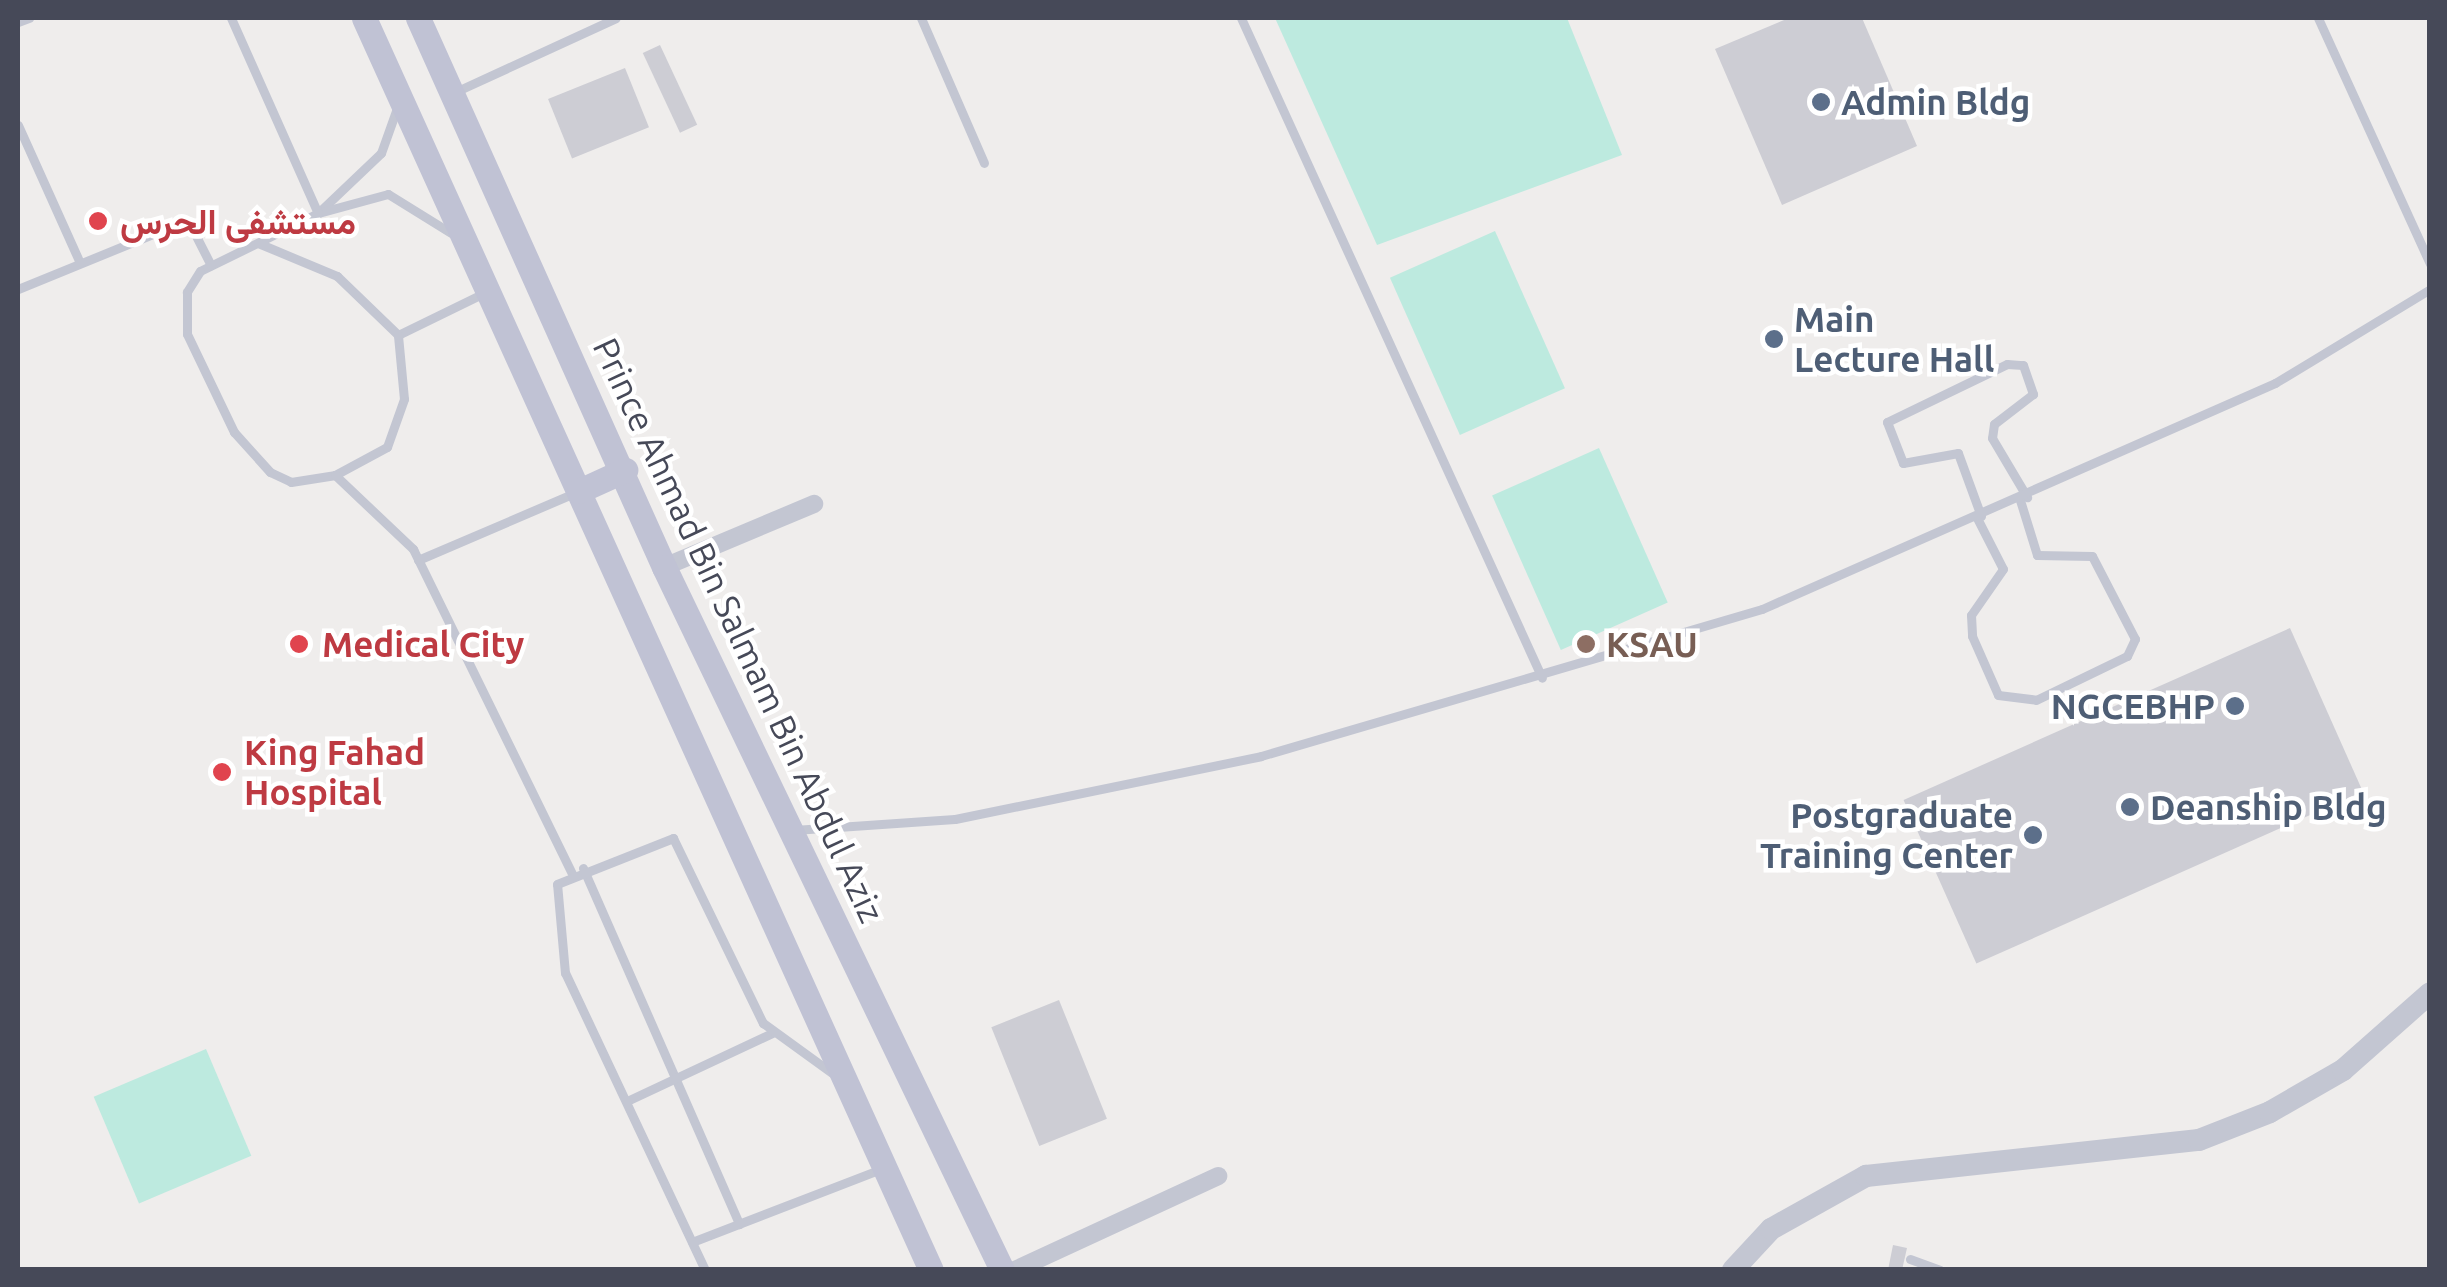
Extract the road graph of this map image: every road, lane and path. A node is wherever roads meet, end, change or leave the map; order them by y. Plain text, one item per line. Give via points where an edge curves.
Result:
1 (29, 18) edge
2 (232, 18) edge
3 (364, 18) edge
4 (418, 18) edge
5 (616, 18) edge
6 (921, 18) edge
7 (1241, 18) edge
8 (2318, 18) edge
9 (18, 22) edge
10 (453, 92) junction
11 (400, 95) junction
12 (18, 125) edge
13 (984, 163) dead end
14 (318, 214) junction
15 (258, 242) junction
16 (466, 250) junction
17 (80, 264) junction
18 (2430, 264) edge
19 (211, 266) junction
20 (493, 288) junction
21 (18, 289) edge
22 (2430, 289) edge
23 (398, 335) junction
24 (625, 470) junction
25 (336, 475) junction
26 (579, 491) junction
27 (2023, 498) junction
28 (814, 504) dead end
29 (1979, 517) junction
30 (418, 560) junction
31 (664, 566) junction
32 (1542, 678) junction
33 (789, 831) junction
34 (584, 868) junction
35 (572, 873) junction
36 (2430, 993) edge
37 (772, 1033) junction
38 (674, 1079) junction
39 (847, 1082) junction
40 (627, 1101) junction
41 (883, 1169) junction
42 (1218, 1176) dead end
43 (739, 1224) junction
44 (692, 1242) junction
45 (1910, 1259) dead end
46 (705, 1270) edge
47 (931, 1270) edge
48 (1002, 1270) edge
49 (1015, 1270) edge
50 (1733, 1270) edge
51 (1940, 1270) edge

1 - 9 lane
2 - 14 lane
3 - 11 main road
4 - 10 main road, Prince Ahmad Bin Salmam Bin Abdul Aziz
5 - 10 lane
6 - 13 lane
7 - 32 lane
8 - 18 lane
10 - 24 main road, Prince Ahmad Bin Salmam Bin Abdul Aziz
11 - 14 lane via 390,140
11 - 16 main road
12 - 17 lane
14 - 15 lane
14 - 16 lane via 388,194 438,218
15 - 19 lane
15 - 23 lane via 337,276
16 - 20 main road
17 - 19 lane via 174,225 194,234
17 - 21 lane
19 - 25 lane via 187,292 187,334 234,432 270,472 291,482
20 - 23 lane
20 - 26 main road
22 - 27 lane via 2275,383
23 - 25 lane via 404,399 387,446
24 - 26 main road
24 - 31 main road, Prince Ahmad Bin Salmam Bin Abdul Aziz
25 - 30 lane
26 - 30 lane
26 - 39 main road
27 - 29 lane
27 - 29 lane via 1992,438 1994,424 2034,394 2023,366 2006,364 1887,422 1902,463 1958,452
27 - 29 lane via 2037,556 2092,556 2136,639 2126,656 2036,700 1998,695 1972,636 1971,615 2002,569
28 - 31 street
29 - 32 lane via 1762,609
30 - 35 lane
31 - 33 main road, Prince Ahmad Bin Salmam Bin Abdul Aziz
32 - 33 lane via 1261,756 974,815
33 - 48 main road, Prince Ahmad Bin Salmam Bin Abdul Aziz
34 - 35 lane
34 - 37 lane via 673,838
34 - 38 lane
35 - 40 lane via 554,894 558,950
36 - 50 street via 2343,1070 2217,1133 2074,1158 1866,1176 1771,1229
37 - 38 lane
37 - 39 lane
38 - 40 lane
38 - 43 lane
39 - 41 main road
40 - 44 lane
41 - 43 lane
41 - 47 main road
42 - 49 street
43 - 44 lane
44 - 46 lane
45 - 51 lane

